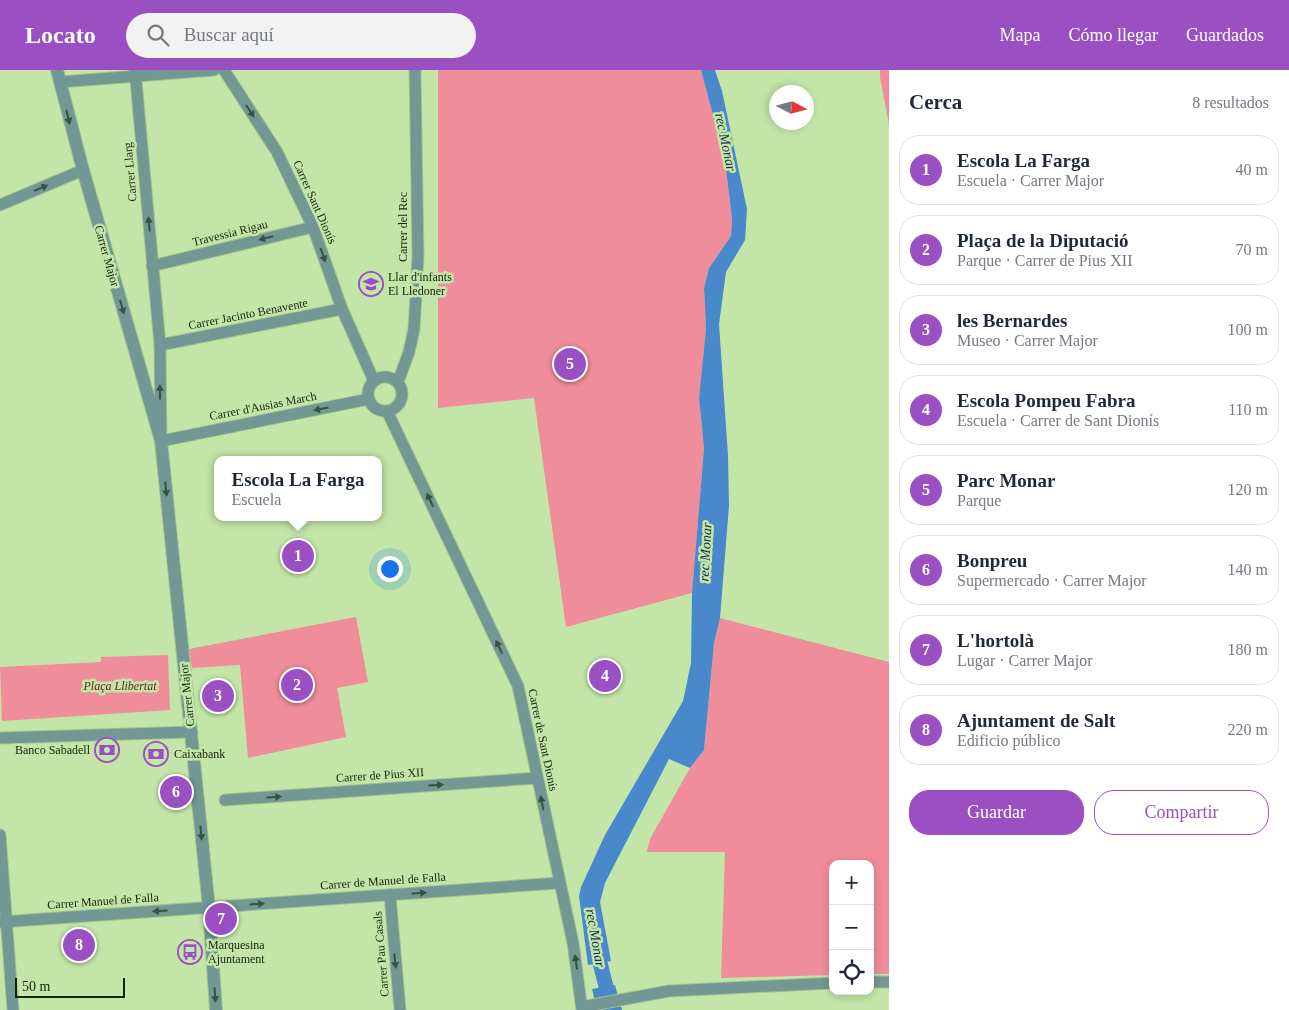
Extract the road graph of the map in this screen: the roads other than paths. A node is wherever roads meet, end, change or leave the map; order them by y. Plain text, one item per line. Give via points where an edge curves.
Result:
1 (214, 70) edge
2 (224, 70) edge
3 (415, 70) edge
4 (135, 73) edge
5 (58, 76) edge
6 (83, 170) junction
7 (0, 205) edge
8 (314, 227) junction
9 (153, 269) junction
10 (342, 309) junction
11 (160, 346) junction
12 (374, 381) junction
13 (398, 382) junction
14 (369, 399) junction
15 (387, 411) junction
16 (161, 440) junction
17 (192, 732) junction
18 (0, 738) edge
19 (537, 778) junction
20 (225, 800) dead end
21 (0, 835) edge
22 (0, 849) edge
23 (558, 883) junction
24 (390, 895) junction
25 (209, 908) junction
26 (3, 922) edge
27 (829, 982) edge
28 (874, 982) edge
29 (889, 982) edge
30 (585, 1007) edge
31 (14, 1010) edge
32 (216, 1010) edge
33 (400, 1010) edge

1 - 4 street
2 -> 8 street, Carrer Sant Dionís via 277,152
3 - 13 street, Carrer del Rec via 416,295 414,329
4 - 5 street
9 -> 4 street, Carrer Llarg
5 -> 6 street, Carrer Major
7 -> 6 street
6 -> 16 street, Carrer Major
8 -> 9 street, Travessia Rigau
8 -> 10 street, Carrer Sant Dionís
9 - 11 street, Carrer Major
10 - 11 street, Carrer Jacinto Benavente
10 - 12 street, Carrer Sant Dionís
16 -> 11 street, Carrer Major
12 - 13 street via 386,377
12 - 14 street via 369,389
13 - 15 street via 402,392 400,403
14 - 15 street via 380,410
14 -> 16 street, Carrer d'Ausias March
19 -> 15 street, Carrer de Sant Dionís via 518,686
16 -> 17 street, Carrer Major
17 - 18 street
17 -> 25 street, Carrer Major
20 -> 19 street, Carrer de Pius XII
23 -> 19 street, Carrer de Sant Dionís
21 - 22 street
22 - 26 street
24 -> 23 street, Carrer de Manuel de Falla
30 -> 23 street, Carrer de Sant Dionís
25 -> 24 street, Carrer de Manuel de Falla
24 -> 33 street, Carrer Pau Casals
25 -> 26 street, Carrer Manuel de Falla
25 -> 32 street, Carrer Major
26 - 31 street
27 - 30 street via 669,991
28 - 29 street

